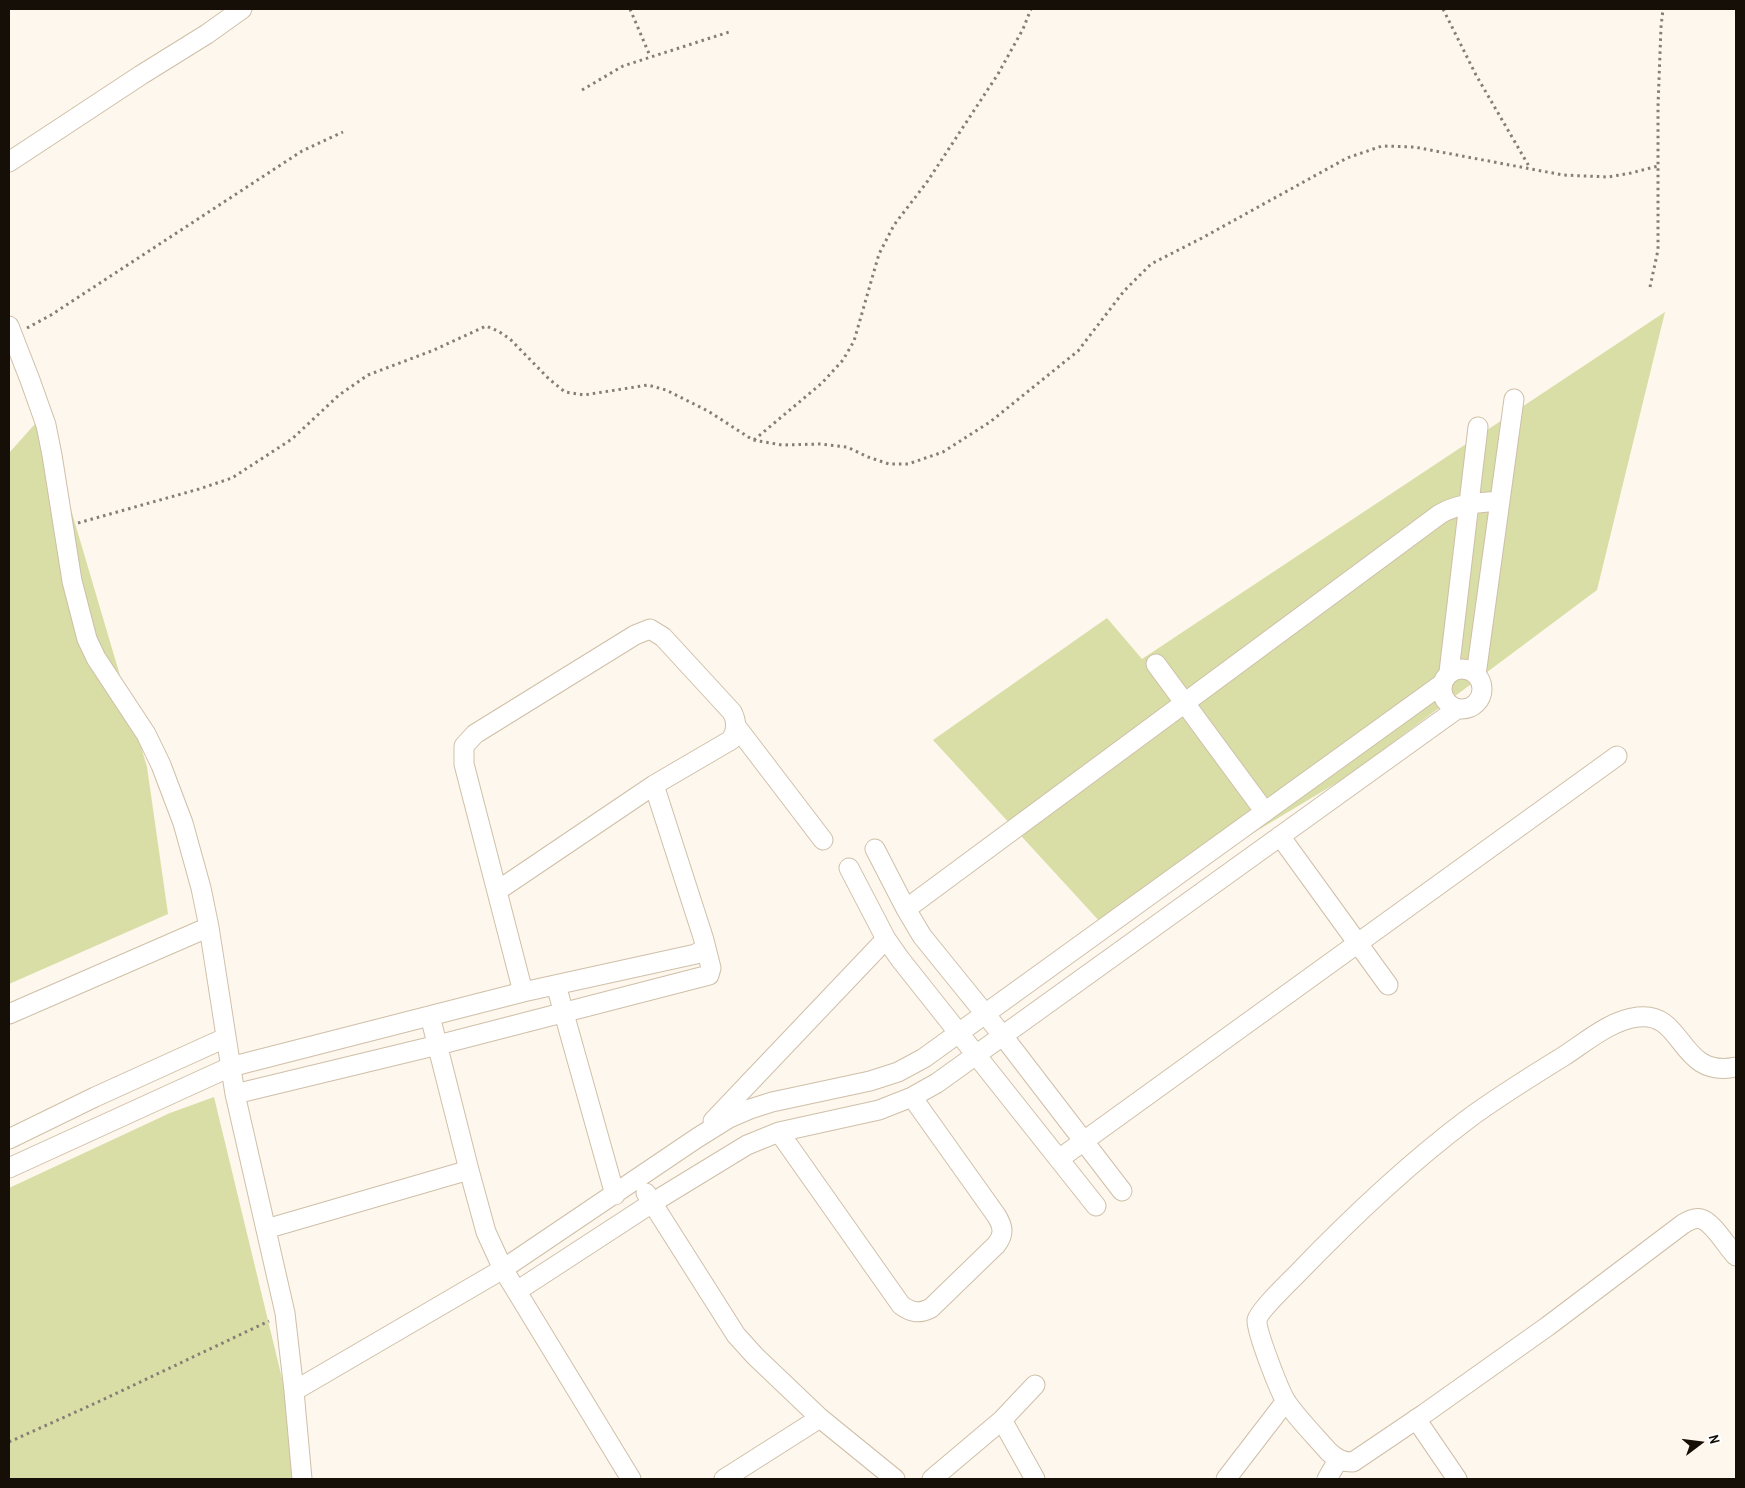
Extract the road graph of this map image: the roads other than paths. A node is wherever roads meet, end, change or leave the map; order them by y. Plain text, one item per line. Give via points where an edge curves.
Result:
1 (242, 9) edge
2 (9, 162) edge
3 (11, 331) edge
4 (1514, 399) dead end
5 (1478, 427) dead end
6 (1473, 464) junction
7 (1505, 467) junction
8 (1500, 502) junction
9 (1469, 504) junction
10 (1156, 664) dead end
11 (1476, 675) junction
12 (1446, 678) junction
13 (1184, 703) junction
14 (1457, 709) junction
15 (736, 726) junction
16 (1617, 756) dead end
17 (654, 785) junction
18 (1265, 812) junction
19 (1280, 836) junction
20 (823, 840) dead end
21 (875, 849) dead end
22 (848, 868) dead end
23 (497, 891) junction
24 (906, 909) junction
25 (209, 927) junction
26 (886, 938) junction
27 (1358, 943) junction
28 (705, 948) junction
29 (681, 957) junction
30 (688, 982) junction
31 (556, 985) junction
32 (1388, 985) dead end
33 (523, 992) junction
34 (9, 1014) edge
35 (564, 1014) junction
36 (985, 1014) junction
37 (430, 1016) junction
38 (959, 1033) junction
39 (1002, 1036) junction
40 (225, 1038) junction
41 (438, 1045) junction
42 (976, 1055) junction
43 (230, 1067) junction
44 (1736, 1067) edge
45 (235, 1094) junction
46 (912, 1097) junction
47 (783, 1100) junction
48 (750, 1109) junction
49 (784, 1131) junction
50 (697, 1138) junction
51 (9, 1139) edge
52 (759, 1139) junction
53 (1084, 1141) junction
54 (1059, 1159) junction
55 (9, 1168) edge
56 (469, 1170) junction
57 (638, 1179) junction
58 (1122, 1191) dead end
59 (615, 1194) junction
60 (652, 1203) junction
61 (1096, 1206) dead end
62 (266, 1229) junction
63 (1736, 1256) edge
64 (503, 1268) junction
65 (517, 1291) junction
66 (1035, 1385) dead end
67 (294, 1391) junction
68 (1286, 1402) junction
69 (820, 1418) junction
70 (1416, 1419) junction
71 (1002, 1420) junction
72 (1338, 1460) junction
73 (302, 1479) edge
74 (631, 1479) edge
75 (724, 1479) edge
76 (896, 1479) edge
77 (932, 1479) edge
78 (1036, 1479) edge
79 (1226, 1479) edge
80 (1327, 1479) edge
81 (1457, 1479) edge

1 - 2 street
3 - 25 street via 46,425 72,581 87,639 146,734 161,765 183,823
4 - 7 street
5 - 6 street
6 - 7 street
6 - 9 street
7 - 8 street
8 - 9 street
8 - 11 street
9 - 12 street
9 - 13 street via 1455,506 1440,514
10 - 13 street
11 - 12 street via 1463,668 1456,669
11 - 14 street via 1481,681 1481,696 1472,707
12 - 14 street via 1443,697
12 - 18 street
13 - 18 street
13 - 24 street
14 - 19 street
15 - 17 street via 735,734 728,743
15 - 20 street
15 - 23 street via 732,712 663,637 650,629 475,734 464,746 464,764
16 - 27 street
17 - 23 street
17 - 28 street
18 - 36 street
19 - 27 street
19 - 39 street
21 - 24 street
22 - 26 street
23 - 33 street
24 - 36 street via 932,948
25 - 34 street
25 - 40 street
26 - 38 street
26 - 50 street
27 - 32 street
27 - 53 street
28 - 29 street
28 - 30 street via 710,973
29 - 30 street
29 - 31 street
30 - 35 street
31 - 33 street
31 - 35 street
33 - 37 street
35 - 41 street
35 - 59 street
36 - 38 street
36 - 39 street
37 - 41 street
37 - 43 street
38 - 42 street
38 - 47 street via 898,1072
39 - 42 street
39 - 53 street
40 - 43 street
40 - 51 street
41 - 45 street
41 - 56 street
42 - 46 street
42 - 54 street
43 - 45 street
43 - 55 street
44 - 68 street via 1713,1069 1702,1064 1661,1021 1639,1016 1604,1030 1467,1120 1338,1233 1258,1316 1258,1330
45 - 62 street
46 - 49 street via 879,1110
46 - 49 street via 1002,1224 1002,1236 996,1245 924,1312 915,1313 901,1306
47 - 48 street
47 - 49 street
48 - 50 street
48 - 52 street
49 - 52 street
50 - 57 street
52 - 60 street
53 - 54 street
53 - 58 street
54 - 61 street
56 - 62 street
56 - 64 street via 486,1232
57 - 59 street
57 - 60 street
59 - 64 street
60 - 65 street
60 - 69 street via 736,1335
62 - 67 street via 284,1313
63 - 70 street via 1708,1222 1701,1218 1692,1219
64 - 65 street
64 - 67 street
65 - 74 street
66 - 71 street
67 - 73 street
68 - 72 street
68 - 79 street
69 - 75 street
69 - 76 street
70 - 72 street via 1353,1462
70 - 81 street
71 - 77 street
71 - 78 street
72 - 80 street

